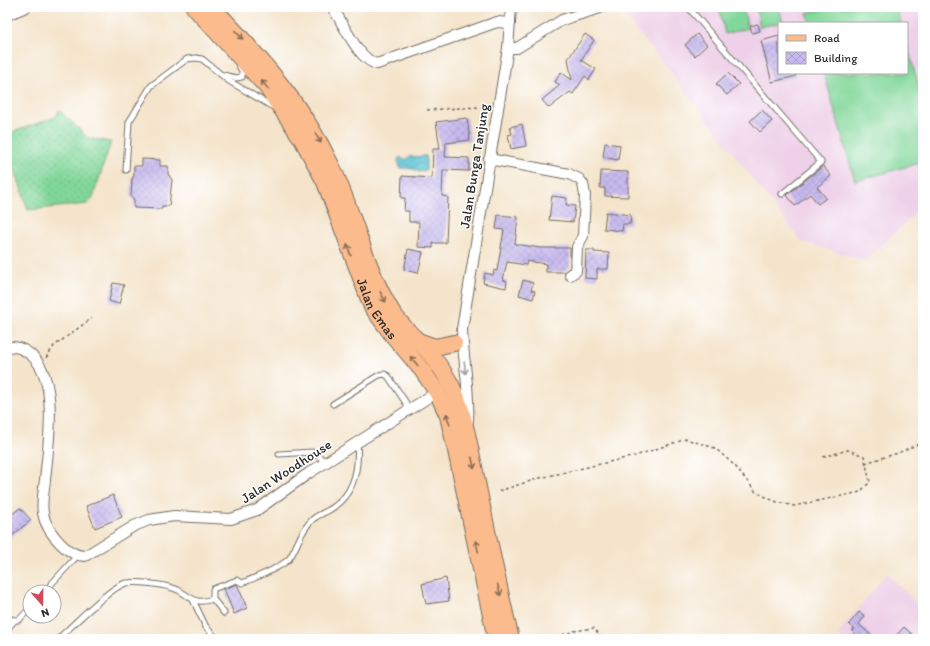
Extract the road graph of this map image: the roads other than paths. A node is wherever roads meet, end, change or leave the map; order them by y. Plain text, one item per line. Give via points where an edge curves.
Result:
1 (26, 7) edge
2 (193, 7) edge
3 (212, 7) edge
4 (332, 7) edge
5 (511, 7) edge
6 (604, 7) edge
7 (688, 7) edge
8 (7, 15) edge
9 (510, 23) junction
10 (508, 48) junction
11 (222, 75) junction
12 (288, 117) junction
13 (489, 159) junction
14 (126, 170) dead end
15 (782, 194) dead end
16 (570, 275) dead end
17 (462, 329) junction
18 (418, 341) junction
19 (454, 343) junction
20 (7, 346) edge
21 (436, 361) junction
22 (437, 392) junction
23 (333, 404) dead end
24 (410, 409) junction
25 (467, 434) junction
26 (357, 443) junction
27 (279, 454) dead end
28 (326, 462) junction
29 (77, 556) junction
30 (51, 584) edge
31 (214, 599) junction
32 (193, 600) junction
33 (224, 613) dead end
34 (7, 615) edge
35 (22, 617) edge
36 (15, 620) junction
37 (7, 629) edge
38 (58, 639) edge
39 (217, 639) edge
40 (496, 639) edge
41 (511, 639) edge

1 - 8 street
2 - 11 lane via 236,62 243,75 236,78
12 -> 2 main road, Jalan Emas via 266,86
3 -> 18 main road, Jalan Emas via 275,74 300,108 333,168 380,290 397,320
4 - 9 street via 362,54 377,64 497,22
5 - 9 street, Jalan Bunga Tanjung
6 - 10 street via 562,20 517,48
7 - 15 lane via 821,162
9 - 10 street, Jalan Bunga Tanjung
10 - 13 street, Jalan Bunga Tanjung
11 - 12 lane
11 - 14 lane via 202,59 190,58 151,86 128,122
22 -> 12 main road, Jalan Emas via 372,307 325,182
13 - 16 street via 569,174 583,184 583,236 577,247 576,270
13 - 17 street, Jalan Bunga Tanjung
17 - 19 street
17 -> 25 street via 462,350 469,402
18 - 19 main road via 435,347
18 - 21 main road, Jalan Emas
19 - 21 street
20 - 29 street via 30,354 44,372 49,396 49,425 43,511 45,522 54,536
21 - 22 main road via 431,374
21 - 25 main road, Jalan Emas via 459,404
22 - 24 street, Jalan Woodhouse
40 -> 22 main road, Jalan Emas via 448,416
23 - 24 lane via 384,374 388,376
24 - 26 street, Jalan Woodhouse
25 -> 41 main road, Jalan Emas
26 - 28 street, Jalan Woodhouse
26 - 31 lane via 358,462 354,481 345,498 312,520 302,531 289,559 255,578 242,583 236,580 213,589
27 - 28 lane via 313,452
28 - 29 street, Jalan Woodhouse via 245,515 230,519 161,517 134,526 85,556
29 - 30 lane
31 - 32 lane via 203,602
31 - 33 lane
32 - 38 lane via 177,589 152,584 126,583 111,592
32 - 39 lane via 206,627
34 - 36 lane
35 - 36 lane
36 - 37 lane

